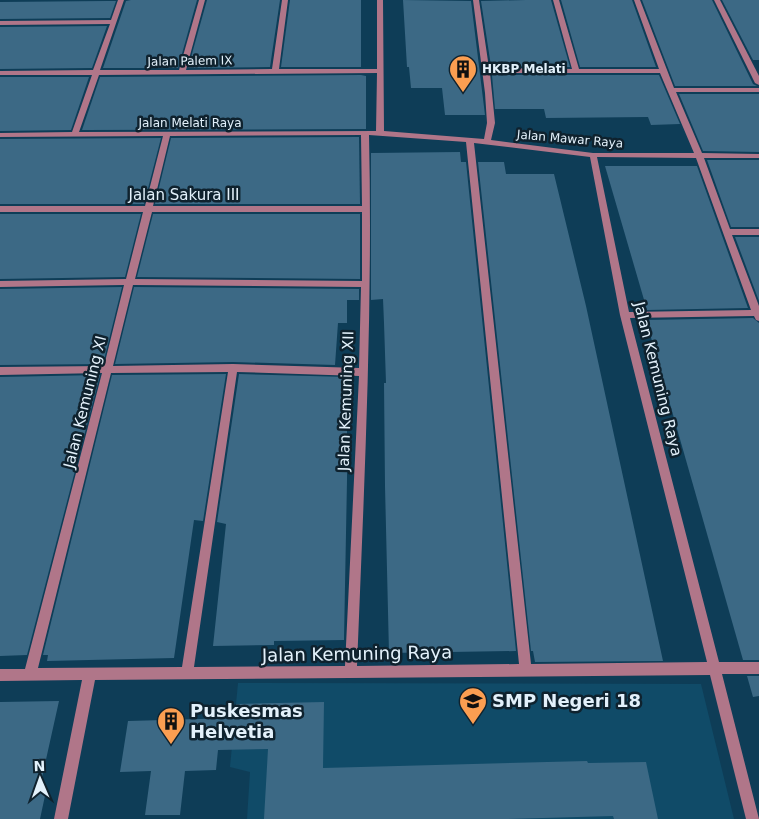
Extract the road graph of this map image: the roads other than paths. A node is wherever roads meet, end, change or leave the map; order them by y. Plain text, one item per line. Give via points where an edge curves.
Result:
1 (121, 0) edge
2 (202, 0) edge
3 (285, 0) edge
4 (380, 0) edge
5 (476, 0) edge
6 (556, 0) edge
7 (637, 0) edge
8 (717, 0) edge
9 (112, 22) junction
10 (0, 23) edge
11 (488, 70) junction
12 (379, 71) junction
13 (663, 71) junction
14 (275, 72) junction
15 (576, 72) junction
16 (0, 73) edge
17 (182, 73) junction
18 (96, 74) junction
19 (759, 82) edge
20 (672, 90) junction
21 (759, 90) edge
22 (365, 132) junction
23 (380, 133) junction
24 (0, 134) edge
25 (74, 134) junction
26 (167, 135) junction
27 (470, 140) junction
28 (487, 142) junction
29 (593, 155) junction
30 (699, 156) junction
31 (759, 156) edge
32 (149, 208) junction
33 (0, 209) edge
34 (367, 209) junction
35 (727, 232) junction
36 (759, 232) edge
37 (130, 282) junction
38 (0, 284) edge
39 (366, 284) junction
40 (625, 315) junction
41 (758, 315) edge
42 (234, 368) junction
43 (108, 370) junction
44 (0, 372) edge
45 (362, 372) junction
46 (714, 668) junction
47 (759, 668) edge
48 (351, 671) junction
49 (526, 671) junction
50 (90, 674) junction
51 (187, 674) junction
52 (0, 675) edge
53 (30, 675) junction
54 (61, 819) edge
55 (753, 819) edge

1 - 9 street
2 - 17 street
3 - 14 street
4 - 12 street
5 - 11 street
6 - 15 street
7 - 13 street
8 - 19 street
9 - 10 street
9 - 18 street
11 - 15 street
11 - 28 street via 491,124
12 - 14 street, Jalan Palem IX
12 - 23 street
13 - 15 street
13 - 20 street
14 - 17 street, Jalan Palem IX
16 - 18 street, Jalan Palem IX
17 - 18 street, Jalan Palem IX
18 - 25 street
20 - 21 street
20 - 30 street
22 - 23 street, Jalan Melati Raya
22 - 26 street, Jalan Melati Raya
22 - 34 street, Jalan Kemuning XII
23 - 27 street, Jalan Mawar Raya
24 - 25 street, Jalan Melati Raya
25 - 26 street, Jalan Melati Raya
26 - 32 street, Jalan Kemuning XI
27 - 28 street, Jalan Mawar Raya
27 - 49 street
28 - 29 street, Jalan Mawar Raya
29 - 30 street, Jalan Mawar Raya
29 - 40 street, Jalan Kemuning Raya
30 - 31 street, Jalan Mawar Raya
30 - 35 street
32 - 33 street, Jalan Sakura III
32 - 34 street, Jalan Sakura III
32 - 37 street, Jalan Kemuning XI
34 - 39 street, Jalan Kemuning XII
35 - 36 street
35 - 41 street
37 - 38 street
37 - 39 street
37 - 43 street, Jalan Kemuning XI
39 - 45 street, Jalan Kemuning XII
40 - 41 street
40 - 46 street, Jalan Kemuning Raya
42 - 43 street
42 - 45 street
42 - 51 street
43 - 44 street
43 - 53 street, Jalan Kemuning XI
45 - 48 street, Jalan Kemuning XII
46 - 47 street
46 - 49 street, Jalan Kemuning Raya
46 - 55 street, Jalan Kemuning Raya
48 - 49 street, Jalan Kemuning Raya
48 - 51 street, Jalan Kemuning Raya
50 - 51 street, Jalan Kemuning Raya
50 - 53 street, Jalan Kemuning Raya
50 - 54 street
52 - 53 street, Jalan Kemuning Raya

